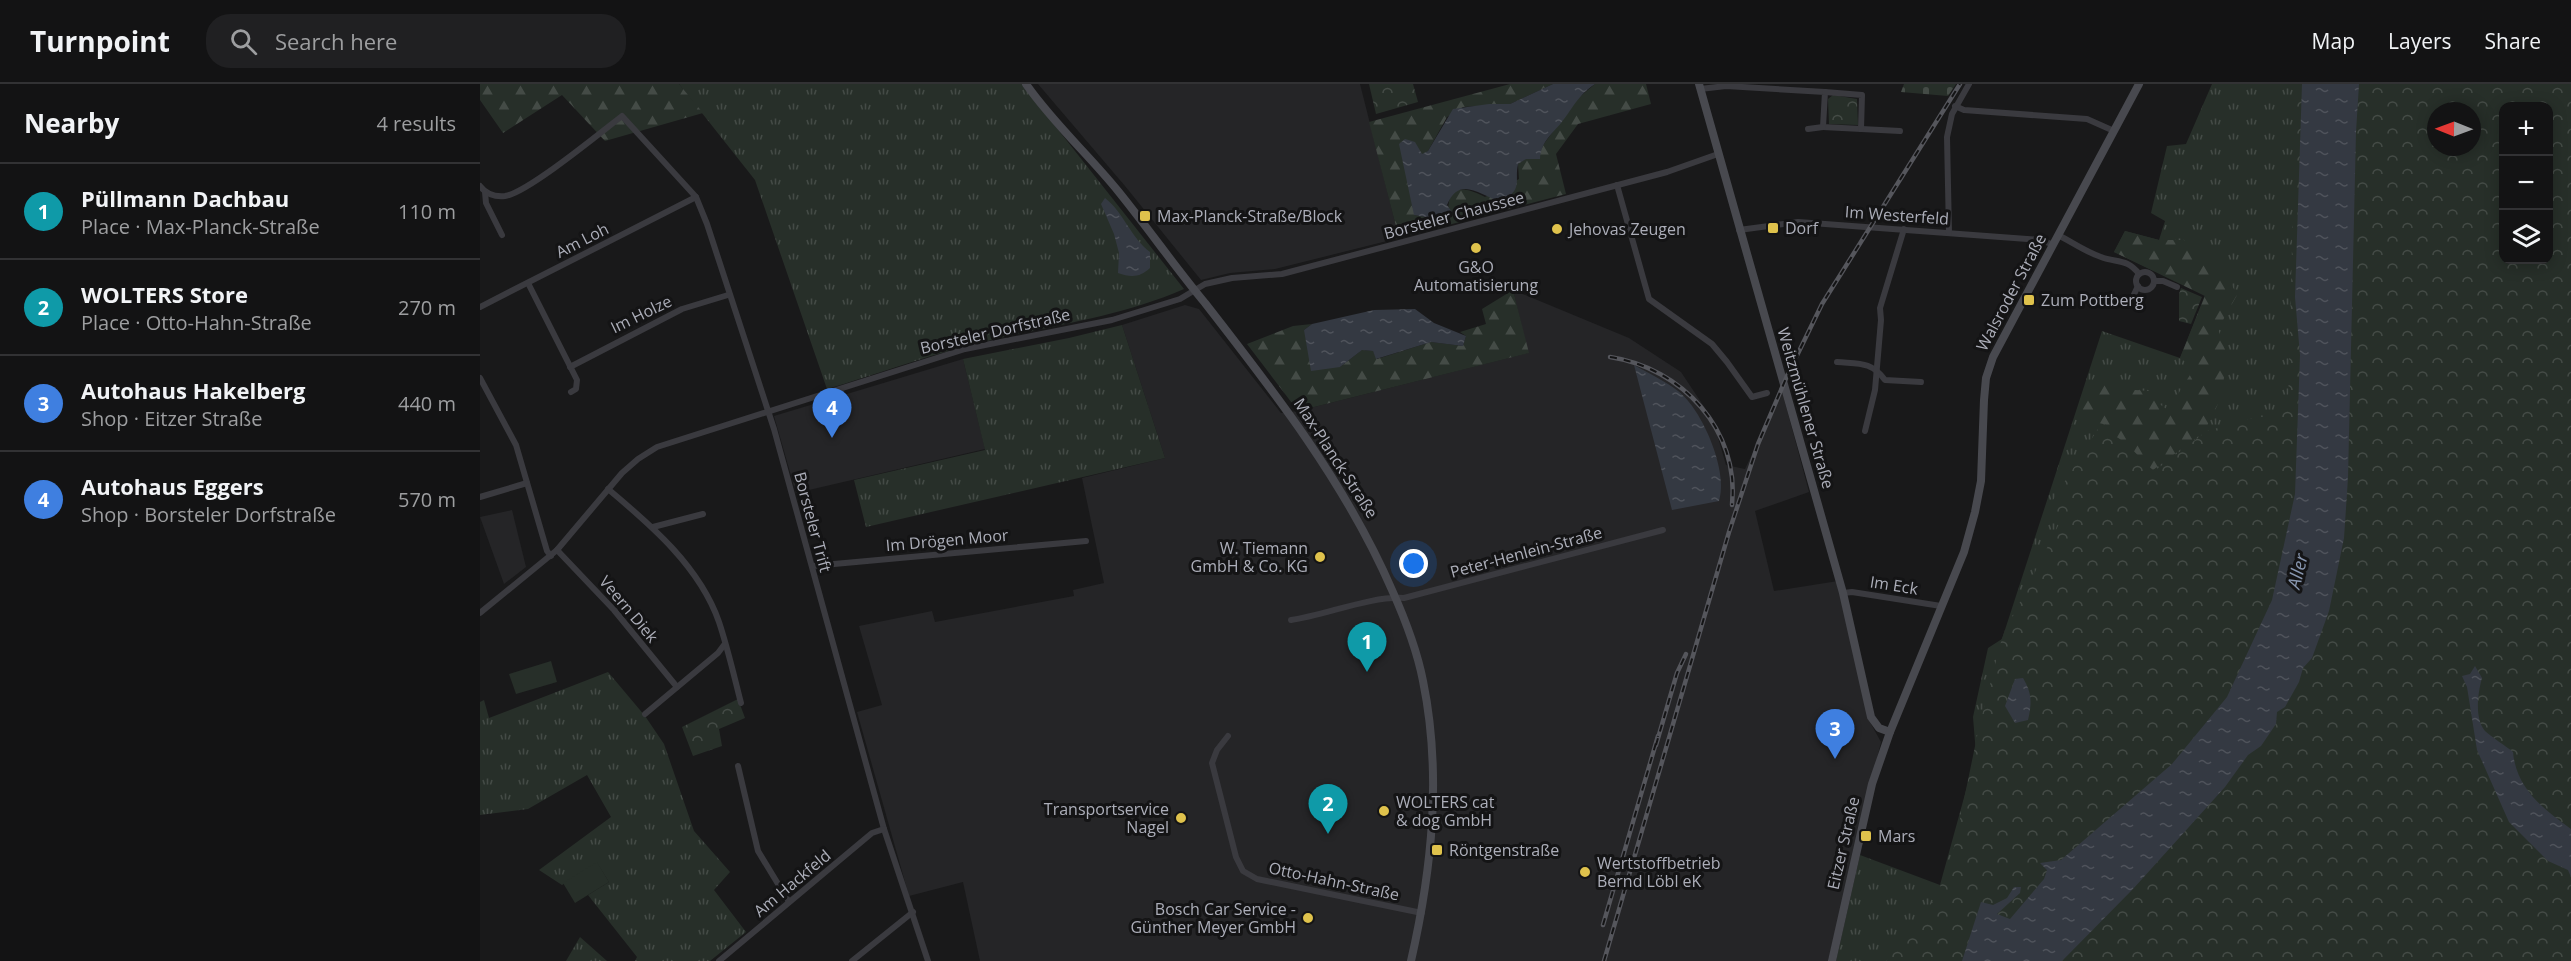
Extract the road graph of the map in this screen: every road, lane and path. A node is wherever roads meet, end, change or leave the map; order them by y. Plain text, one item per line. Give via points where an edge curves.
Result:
1 (1026, 84) edge
2 (1969, 84) edge
3 (2139, 84) edge
4 (1699, 86) edge
5 (1825, 93) junction
6 (1956, 106) junction
7 (1823, 127) junction
8 (1808, 129) dead end
9 (1861, 129) junction
10 (1900, 131) dead end
11 (2114, 131) junction
12 (1718, 154) junction
13 (1617, 185) junction
14 (480, 186) edge
15 (485, 192) junction
16 (696, 197) junction
17 (1904, 229) junction
18 (1740, 230) junction
19 (1949, 233) junction
20 (502, 235) dead end
21 (2058, 235) junction
22 (2052, 245) junction
23 (2139, 274) junction
24 (2154, 281) junction
25 (528, 283) junction
26 (2138, 286) junction
27 (2177, 287) dead end
28 (1196, 292) junction
29 (729, 295) junction
30 (2128, 305) dead end
31 (480, 308) edge
32 (1837, 363) dead end
33 (570, 367) junction
34 (1877, 370) junction
35 (480, 378) edge
36 (1921, 382) dead end
37 (571, 392) dead end
38 (1767, 393) dead end
39 (767, 413) junction
40 (1865, 431) dead end
41 (527, 483) junction
42 (608, 489) junction
43 (480, 497) edge
44 (703, 514) dead end
45 (653, 527) junction
46 (1663, 530) dead end
47 (1086, 541) dead end
48 (557, 550) junction
49 (551, 556) junction
50 (812, 566) junction
51 (1843, 593) junction
52 (1396, 598) junction
53 (1941, 606) junction
54 (480, 613) edge
55 (1291, 620) dead end
56 (724, 645) junction
57 (677, 687) junction
58 (741, 703) dead end
59 (645, 714) dead end
60 (1890, 732) junction
61 (1228, 736) dead end
62 (738, 766) dead end
63 (884, 829) junction
64 (789, 902) junction
65 (913, 912) junction
66 (1422, 913) junction
67 (718, 961) edge
68 (852, 961) edge
69 (928, 961) edge
70 (1411, 961) edge
71 (1832, 961) edge

1 - 28 street, Max-Planck-Straße via 1106,176
2 - 6 street
3 - 11 street, Walsroder Straße
4 - 5 street
4 - 12 street, Weitzmühlener Straße
5 - 7 street
5 - 9 street via 1862,95
6 - 11 street via 1964,110 2087,118
6 - 19 street via 1947,137
7 - 8 street
7 - 9 street
9 - 10 street
11 - 21 street, Walsroder Straße
12 - 13 street, Borsteler Chaussee
12 - 18 street, Weitzmühlener Straße
13 - 28 street, Borsteler Chaussee via 1282,274 1205,284
13 - 38 street via 1649,299 1712,344 1752,397
14 - 15 street
15 - 16 street, Borsteler Trift via 507,196 532,183 622,116
15 - 20 street via 486,203
16 - 25 street, Am Loh
16 - 29 street, Borsteler Trift
17 - 18 street, Im Westerfeld via 1798,222
17 - 19 street, Im Westerfeld
17 - 34 street via 1880,308
18 - 51 street, Weitzmühlener Straße
19 - 22 street, Im Westerfeld via 2042,240
21 - 22 street, Walsroder Straße
21 - 23 street via 2102,258 2118,259
22 - 53 street, Walsroder Straße via 1989,368 1975,512 1964,552
23 - 24 street via 2148,272
23 - 26 street
24 - 26 street via 2148,289
24 - 27 street
25 - 31 street, Am Loh
25 - 33 street
26 - 30 street
28 - 39 street, Borsteler Dorfstraße via 1112,320 965,349
28 - 52 street, Max-Planck-Straße via 1283,403 1336,481
29 - 33 street, Im Holze via 682,309
29 - 39 street, Borsteler Trift
32 - 34 street via 1866,364
33 - 37 street via 577,380 576,389
34 - 36 street via 1885,380
34 - 40 street
35 - 41 street via 516,445
39 - 42 street, Borsteler Dorfstraße via 657,447 638,459
39 - 50 street, Borsteler Trift
41 - 43 street
41 - 49 street
42 - 45 street
42 - 48 street, Borsteler Dorfstraße
44 - 45 street
45 - 56 street via 705,593 719,622
46 - 52 street, Peter-Henlein-Straße
47 - 50 street, Im Drögen Moor
48 - 49 street, Borsteler Dorfstraße
48 - 57 street, Veern Diek via 590,583
49 - 54 street, Borsteler Dorfstraße
50 - 63 street, Borsteler Trift
51 - 53 street, Im Eck
51 - 60 street, Weitzmühlener Straße via 1871,717 1879,728
52 - 55 street, Peter-Henlein-Straße
52 - 66 street, Max-Planck-Straße via 1423,678 1430,719 1433,816
53 - 60 street, Walsroder Straße
56 - 57 street
56 - 58 street
57 - 59 street
60 - 71 street, Eitzer Straße via 1870,794
61 - 66 street, Otto-Hahn-Straße via 1212,763 1243,871 1257,879
62 - 64 street via 758,851
63 - 64 street, Am Hackfeld via 872,833
63 - 65 street, Borsteler Trift
64 - 67 street, Am Hackfeld
65 - 68 street
65 - 69 street, Borsteler Trift
66 - 70 street, Max-Planck-Straße

